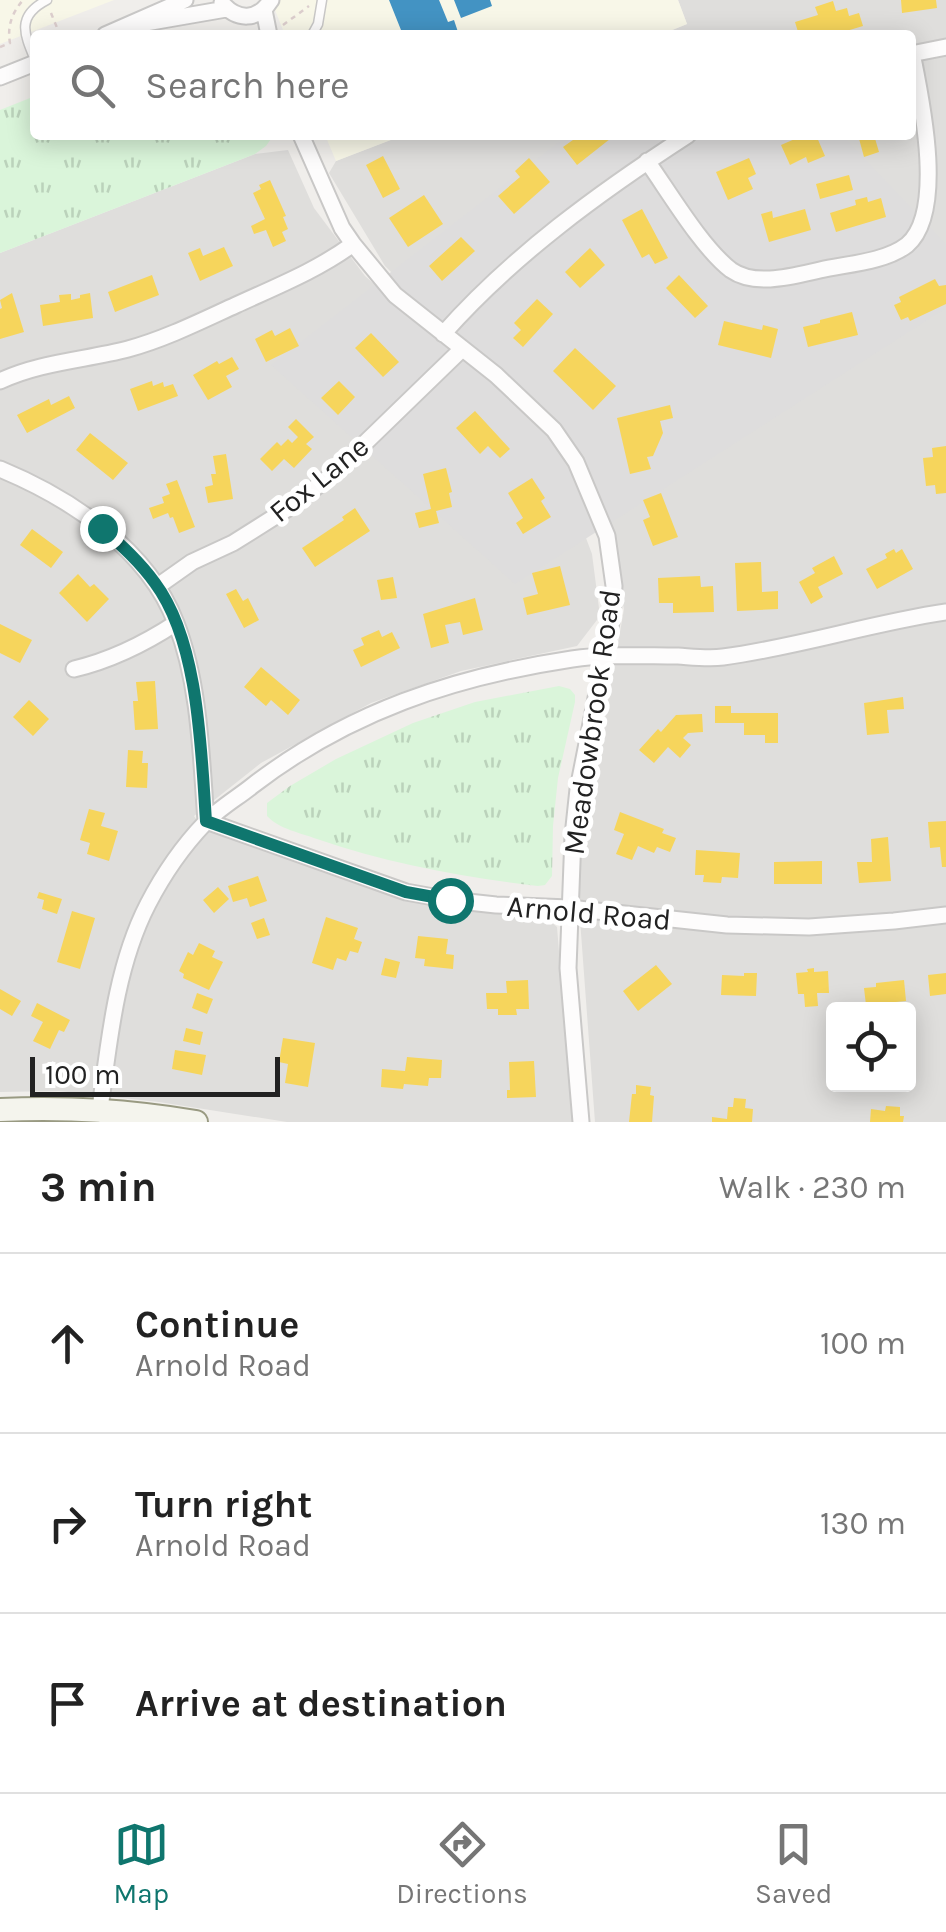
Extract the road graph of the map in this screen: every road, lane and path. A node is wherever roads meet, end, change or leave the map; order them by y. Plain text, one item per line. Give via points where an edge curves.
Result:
1 (23, 0) edge
2 (184, 0) edge
3 (322, 0) edge
4 (48, 4) edge
5 (223, 4) edge
6 (312, 4) dead end
7 (267, 5) edge
8 (244, 17) junction
9 (128, 26) junction
10 (58, 30) edge
11 (118, 30) edge
12 (249, 30) edge
13 (273, 30) edge
14 (277, 30) edge
15 (315, 30) edge
16 (946, 47) edge
17 (0, 48) edge
18 (30, 50) edge
19 (916, 53) edge
20 (30, 64) edge
21 (916, 75) edge
22 (0, 77) edge
23 (303, 140) edge
24 (680, 140) edge
25 (647, 161) junction
26 (352, 244) junction
27 (443, 334) junction
28 (462, 350) junction
29 (0, 381) edge
30 (0, 469) edge
31 (158, 586) junction
32 (946, 612) edge
33 (176, 622) junction
34 (606, 655) junction
35 (74, 669) dead end
36 (206, 821) junction
37 (570, 908) junction
38 (946, 915) edge
39 (100, 1109) junction
40 (0, 1110) edge
41 (37, 1115) edge
42 (196, 1122) edge
43 (581, 1122) edge

1 - 17 path via 14,11 10,43
2 - 9 street
3 - 15 lane
4 - 10 path
4 - 18 lane via 33,8 25,26
5 - 8 street
5 - 9 street
6 - 14 path
7 - 8 street
7 - 13 street
8 - 12 street
9 - 11 street
16 - 19 street
20 - 22 street
21 - 25 street via 926,118 927,208 918,232 888,255 749,279 716,256
23 - 26 street, Meadowbrook Road
24 - 25 street
25 - 27 street via 578,209
26 - 27 street, Meadowbrook Road
26 - 29 street via 145,344
27 - 28 street, Meadowbrook Road
28 - 31 street, Fox Lane via 332,475
28 - 34 street, Meadowbrook Road via 554,430 576,462 607,536 614,586
30 - 31 street via 102,528
31 - 33 street
32 - 34 street via 720,658
33 - 35 street via 145,643
33 - 36 street via 199,729
34 - 36 street via 438,688 353,721 286,759
34 - 37 street, Meadowbrook Road via 578,790
36 - 37 street, Arnold Road via 406,892
36 - 39 street via 146,906 126,962
37 - 38 street, Arnold Road via 776,926
37 - 43 street, Meadowbrook Road via 568,968
39 - 41 main road
39 - 42 main road
40 - 41 main road

